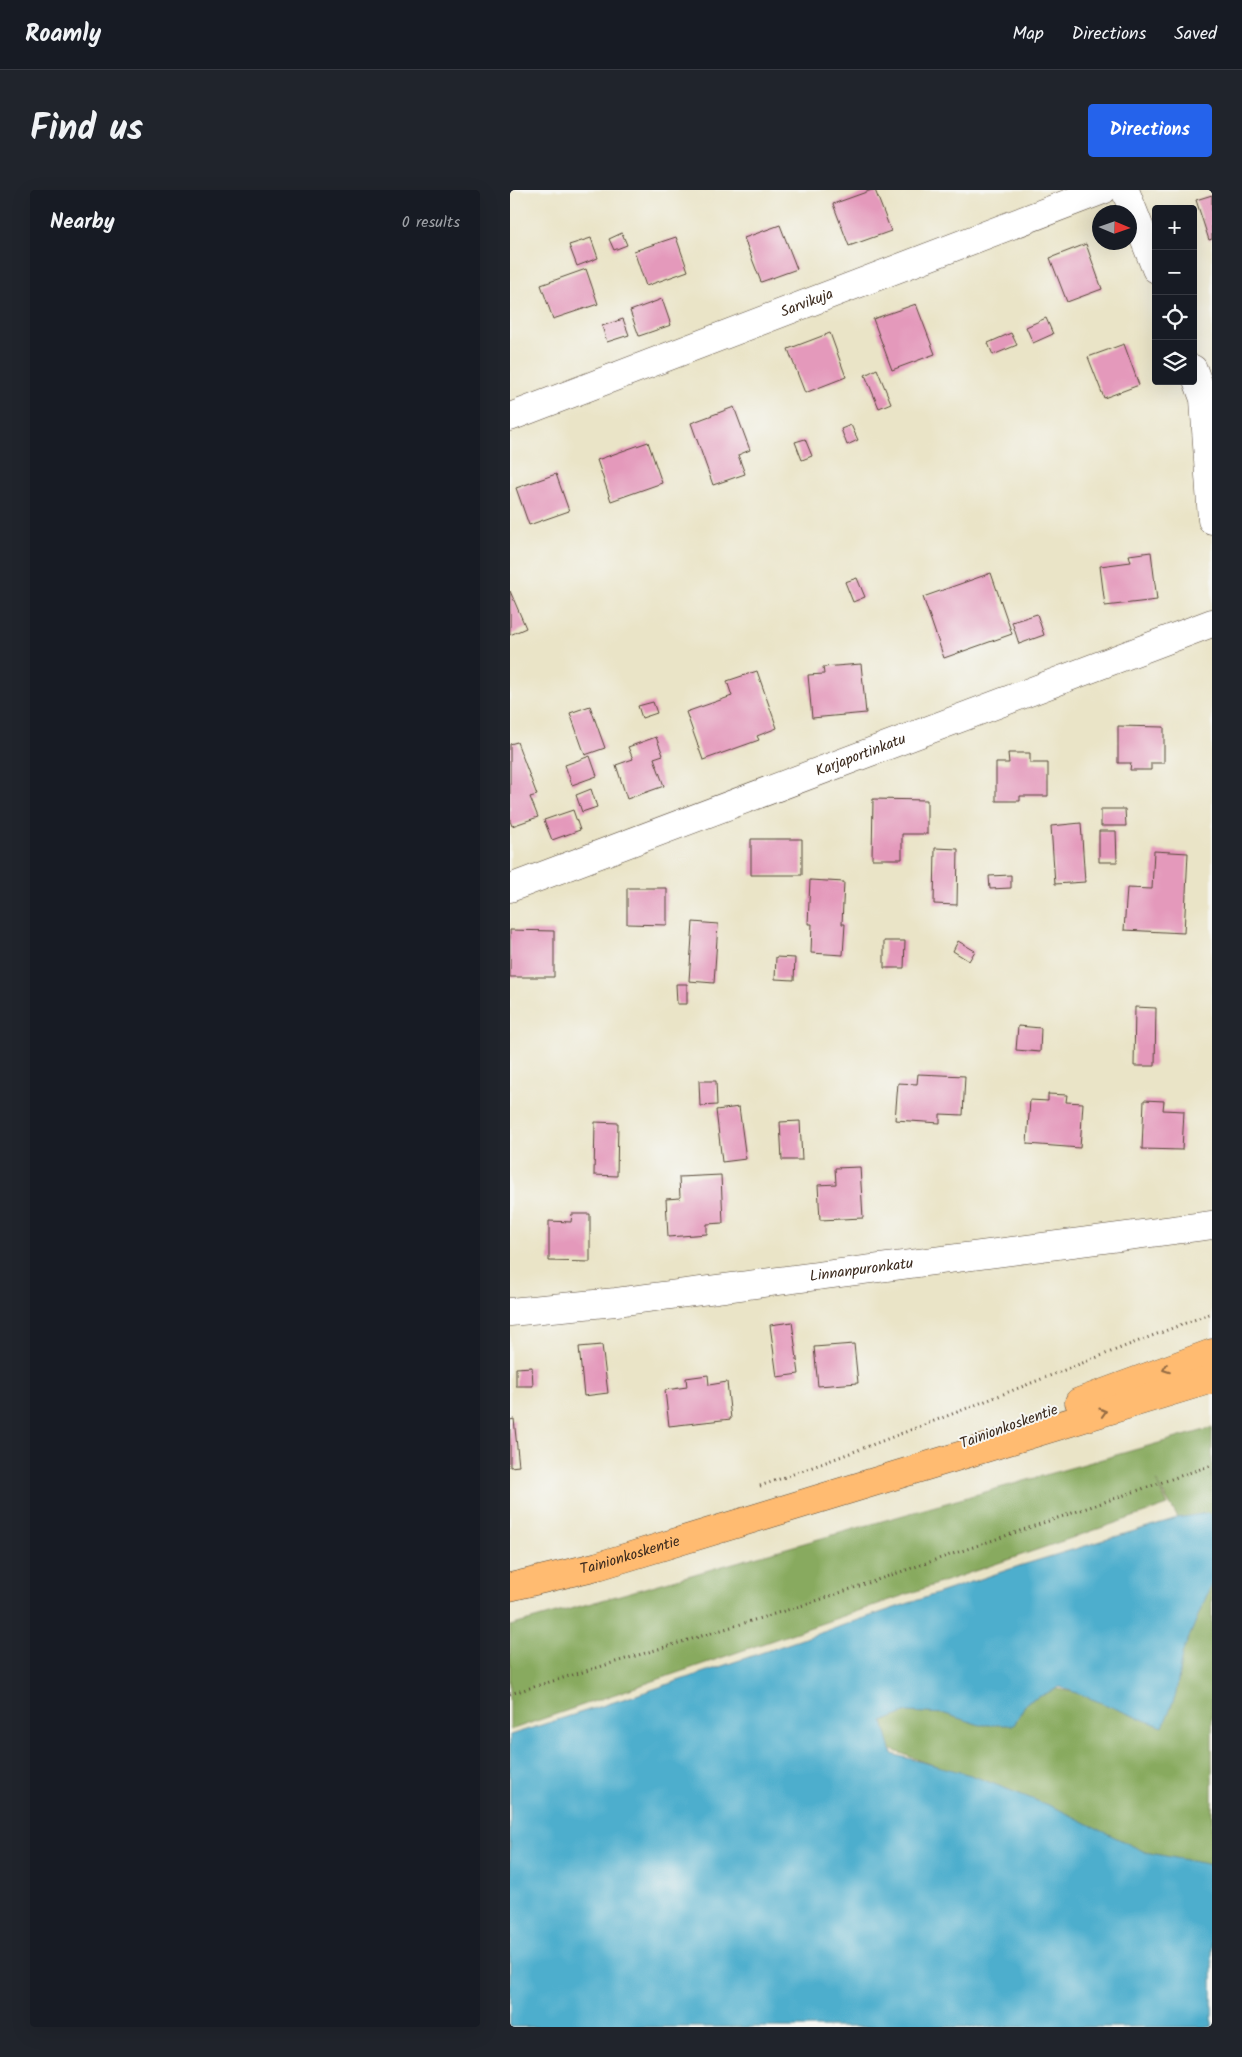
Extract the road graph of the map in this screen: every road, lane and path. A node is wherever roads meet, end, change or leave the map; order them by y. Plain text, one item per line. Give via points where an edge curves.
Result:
1 (1103, 190) edge
2 (1125, 190) edge
3 (1152, 259) edge
4 (1197, 380) edge
5 (510, 417) edge
6 (1212, 520) edge
7 (1212, 623) edge
8 (510, 888) edge
9 (1212, 1225) edge
10 (510, 1312) edge
11 (1212, 1314) edge
12 (1212, 1353) edge
13 (1212, 1379) edge
14 (1212, 1465) edge
15 (754, 1488) dead end
16 (805, 1502) junction
17 (510, 1586) edge
18 (510, 1694) edge

1 - 5 street, Sarvikuja
2 - 3 street
4 - 6 street via 1204,400
7 - 8 street, Karjaportinkatu
9 - 10 street, Linnanpuronkatu via 616,1302
11 - 15 path via 863,1450
12 -> 16 main road, Tainionkoskentie
16 -> 13 main road, Tainionkoskentie
14 - 18 path via 807,1604
16 - 17 main road, Tainionkoskentie via 598,1566

